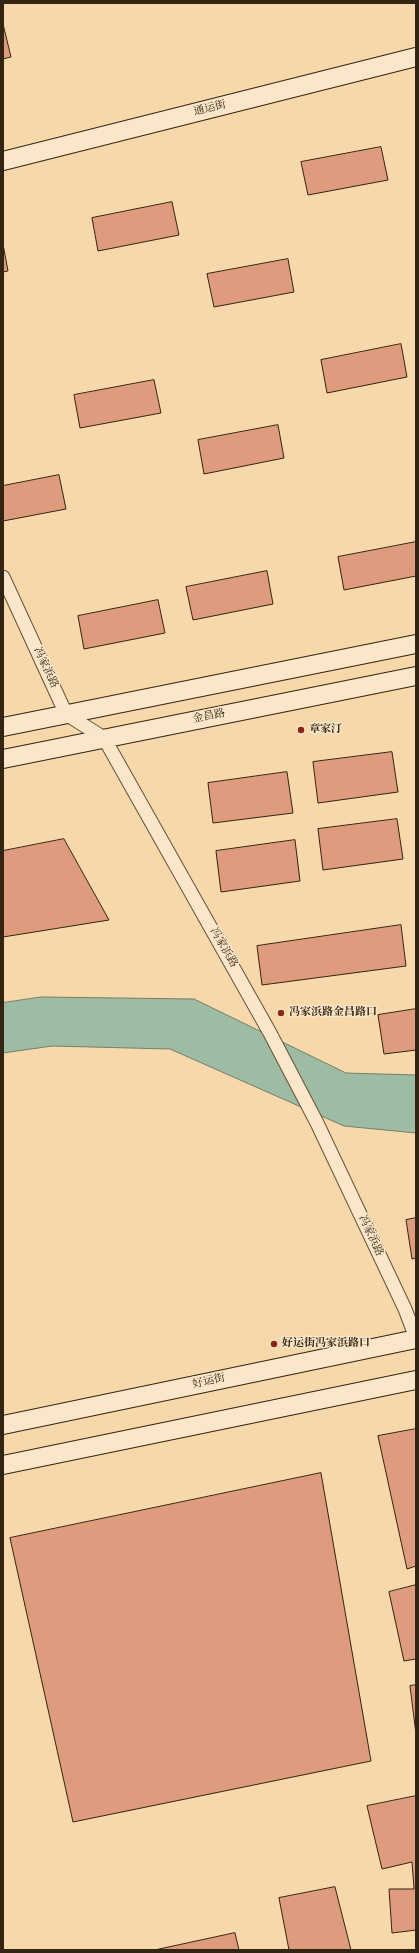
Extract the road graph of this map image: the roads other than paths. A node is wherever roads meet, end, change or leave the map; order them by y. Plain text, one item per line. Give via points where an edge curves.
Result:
1 (416, 57) edge
2 (3, 161) edge
3 (3, 577) edge
4 (416, 644) edge
5 (416, 676) edge
6 (66, 714) junction
7 (3, 727) edge
8 (104, 738) junction
9 (3, 759) edge
10 (416, 1338) edge
11 (416, 1380) edge
12 (3, 1425) edge
13 (3, 1465) edge

1 - 2 street, 通运街
3 - 6 street, 冯家浜路
4 - 6 street
5 - 8 street, 金昌路
6 - 7 street
6 - 8 street, 冯家浜路
8 - 9 street, 金昌路
8 - 10 street, 冯家浜路 via 270,1033 318,1124
10 - 12 street, 好运街
11 - 13 street

